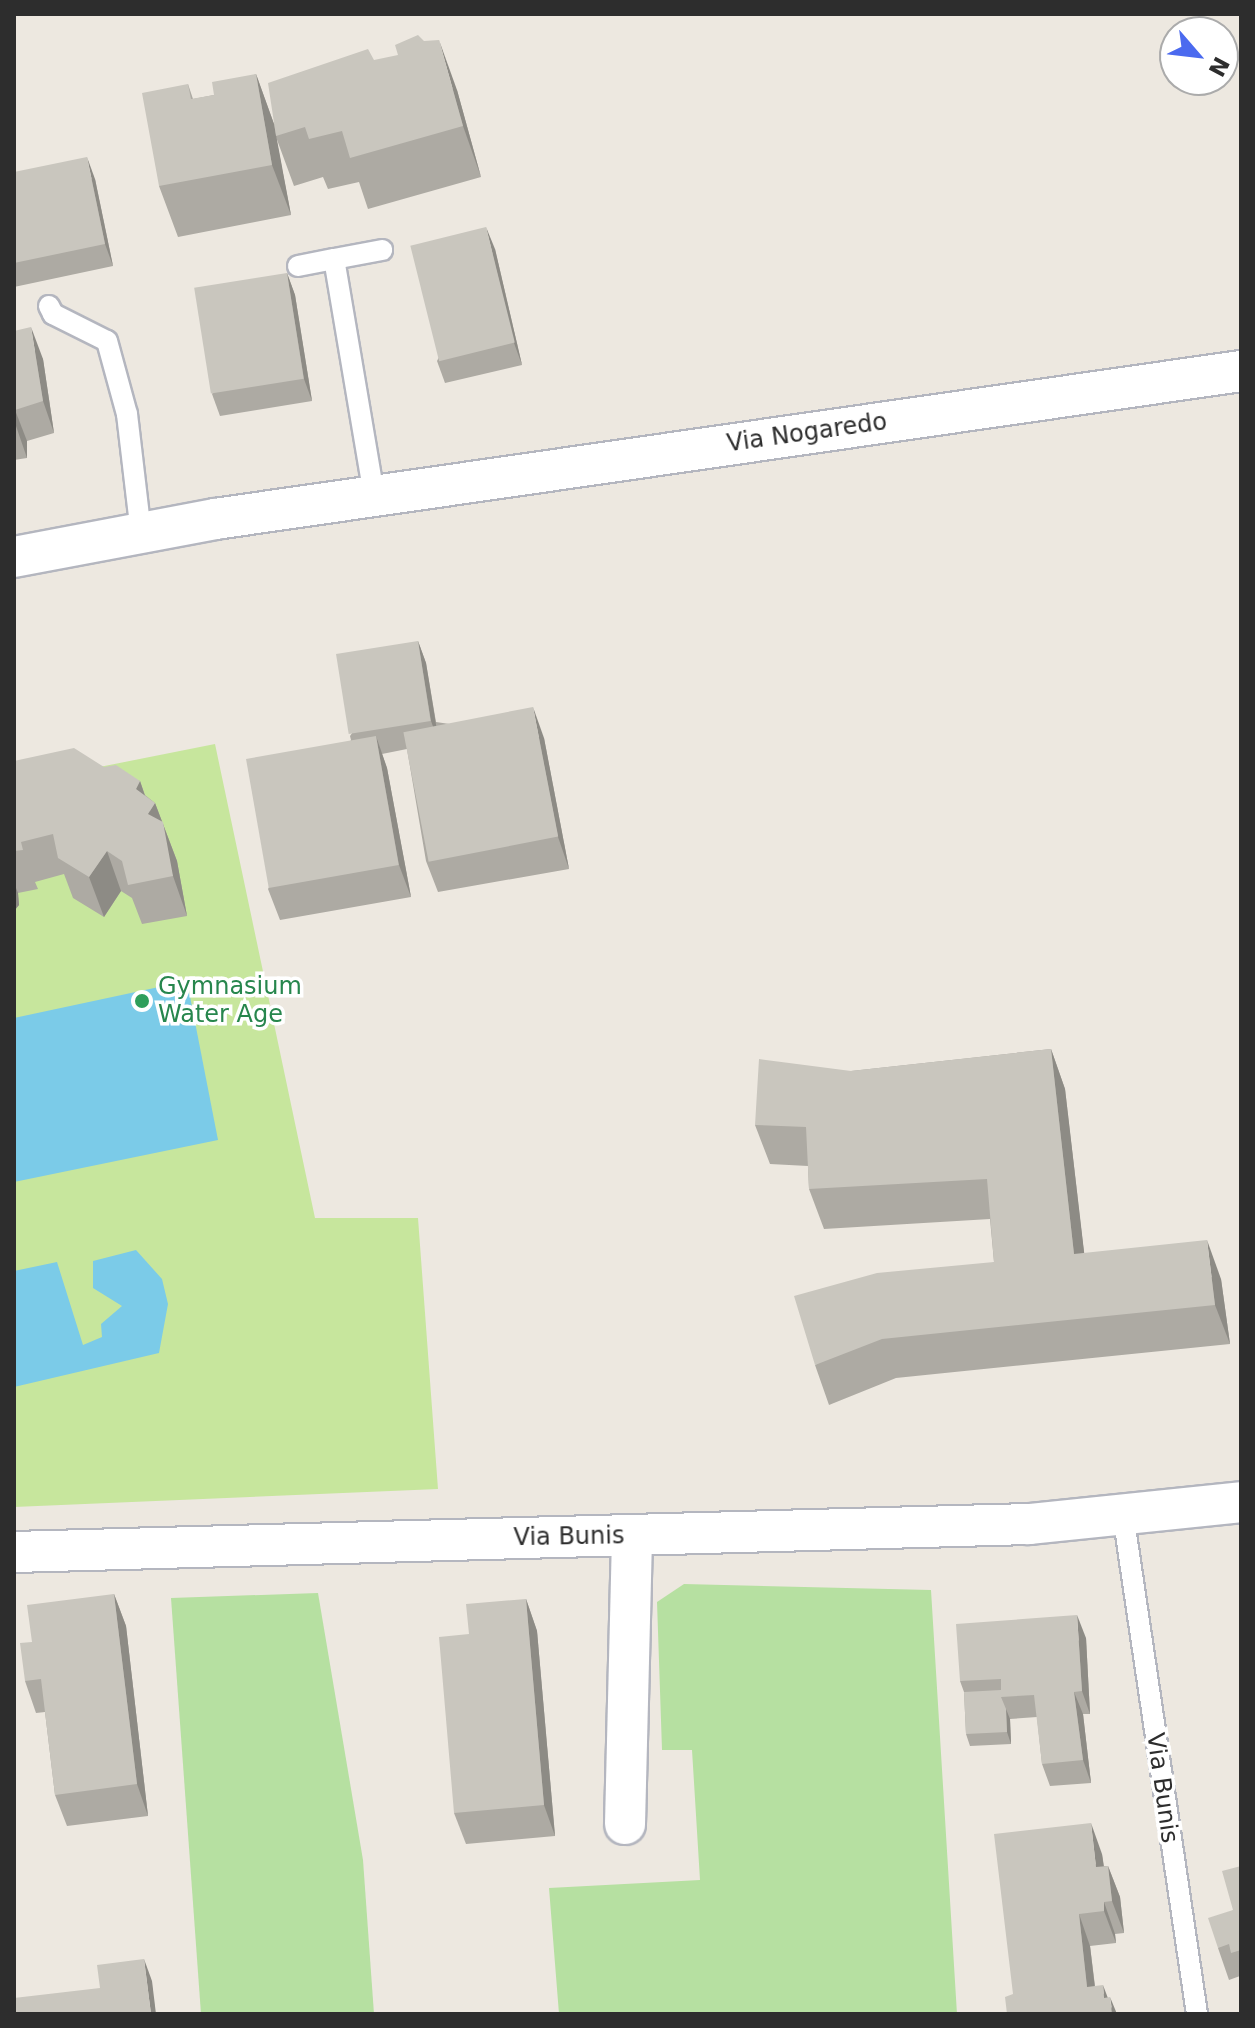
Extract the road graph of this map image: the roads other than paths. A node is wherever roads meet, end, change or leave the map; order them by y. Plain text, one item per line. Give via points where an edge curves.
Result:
1 (382, 250) dead end
2 (334, 259) junction
3 (298, 266) dead end
4 (49, 306) dead end
5 (1241, 371) edge
6 (374, 495) junction
7 (141, 533) junction
8 (14, 557) edge
9 (1241, 1502) edge
10 (1123, 1514) junction
11 (632, 1536) junction
12 (14, 1552) edge
13 (625, 1824) dead end
14 (1197, 2014) edge

1 - 2 lane
2 - 3 lane
2 - 6 lane
4 - 7 lane via 53,314 107,341 127,414
5 - 6 street, Via Nogaredo
6 - 7 street, Via Nogaredo
7 - 8 street, Via Nogaredo
9 - 10 street, Via Bunis
10 - 11 street, Via Bunis via 1029,1524
10 - 14 lane, Via Bunis
11 - 12 street, Via Bunis
11 - 13 street

